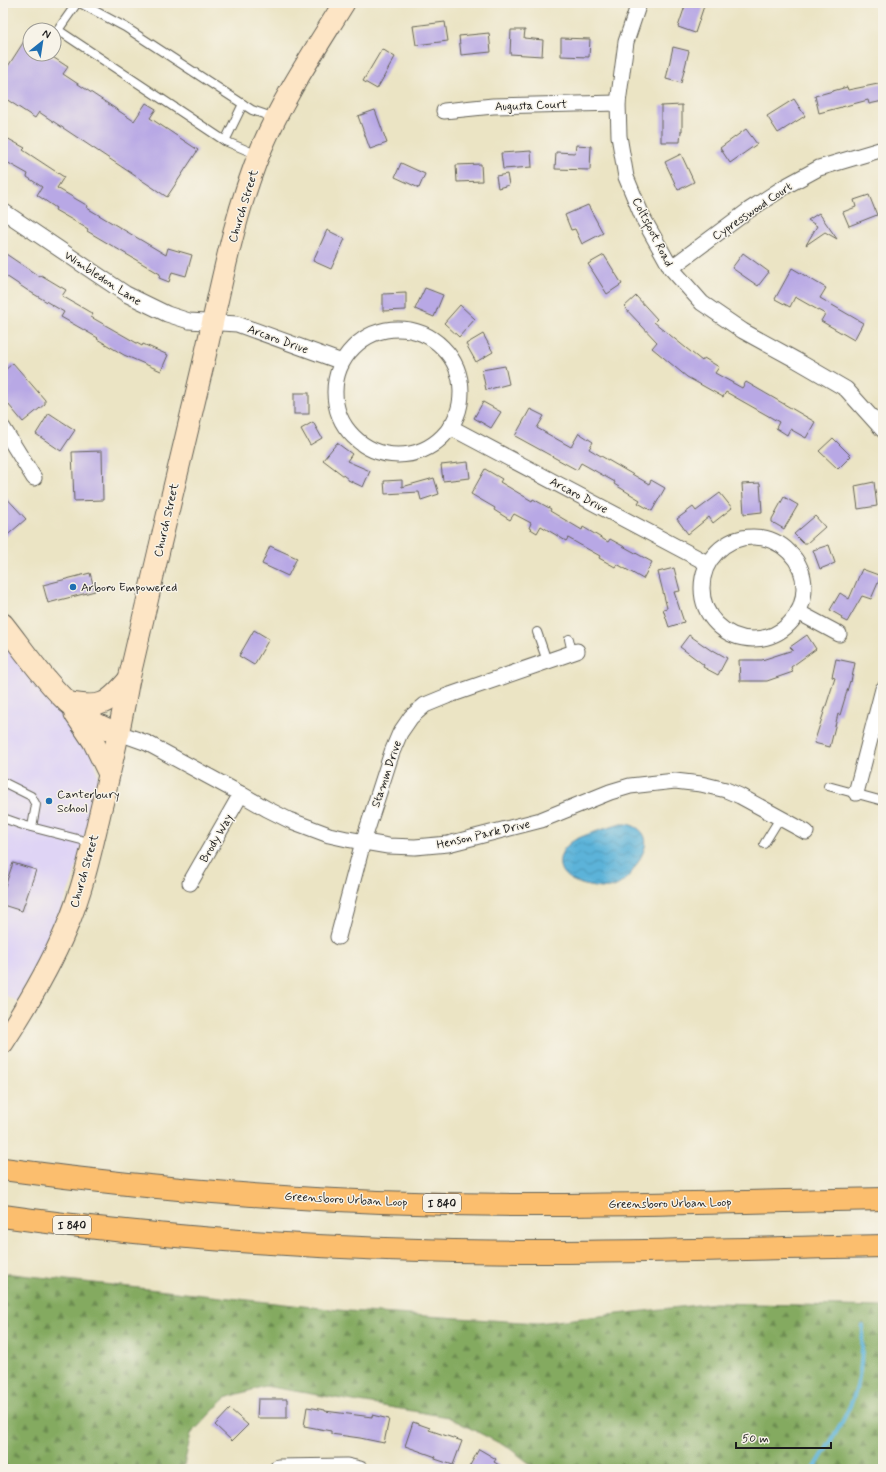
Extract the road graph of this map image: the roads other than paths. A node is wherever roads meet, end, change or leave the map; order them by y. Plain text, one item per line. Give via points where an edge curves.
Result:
1 (77, 3) edge
2 (80, 3) edge
3 (344, 3) edge
4 (639, 3) edge
5 (618, 103) junction
6 (243, 104) junction
7 (444, 111) dead end
8 (276, 118) junction
9 (225, 141) junction
10 (883, 149) edge
11 (259, 155) junction
12 (3, 211) edge
13 (671, 268) junction
14 (213, 322) junction
15 (342, 362) junction
16 (450, 427) junction
17 (3, 428) edge
18 (883, 430) edge
19 (34, 478) dead end
20 (707, 563) junction
21 (798, 612) junction
22 (3, 624) edge
23 (537, 632) dead end
24 (839, 634) dead end
25 (573, 648) dead end
26 (547, 661) junction
27 (129, 679) junction
28 (883, 688) edge
29 (67, 702) junction
30 (119, 733) junction
31 (109, 774) junction
32 (3, 782) edge
33 (828, 786) dead end
34 (856, 793) junction
35 (241, 794) junction
36 (883, 800) edge
37 (3, 818) edge
38 (780, 818) junction
39 (32, 827) junction
40 (806, 832) dead end
41 (363, 842) junction
42 (93, 843) junction
43 (764, 844) dead end
44 (190, 883) dead end
45 (338, 937) dead end
46 (3, 1043) edge
47 (3, 1169) edge
48 (883, 1198) edge
49 (3, 1216) edge
50 (883, 1246) edge
51 (278, 1467) dead end
52 (360, 1469) edge

1 - 9 lane via 58,30
2 - 6 lane via 125,27
3 - 8 street, Church Street
4 - 5 street, Coltsfoot Road via 626,42
5 - 7 street, Augusta Court via 492,106
5 - 13 street, Coltsfoot Road via 626,177 644,218
6 - 8 lane via 252,110
6 - 9 lane
8 - 11 street, Church Street
9 - 11 lane
10 - 13 street, Cypresswood Court via 819,168 786,186
11 - 14 street, Church Street via 236,227
12 - 14 street, Wimbledon Lane via 144,304 189,321
13 - 18 street, Coltsfoot Road via 702,303 744,331 846,389
14 - 15 street, Arcaro Drive via 237,324
14 - 27 street, Church Street
15 - 16 street via 335,382 335,403 343,423 356,440 374,451 396,455 417,453 436,443
15 - 16 street via 355,346 372,335 391,330 412,331 430,338 446,352 456,369 461,389 459,409
16 - 20 street, Arcaro Drive
17 - 19 street
20 - 21 street via 720,547 738,538 758,536 777,542 793,555 802,573 804,593
20 - 21 street via 701,582 703,602 712,620 728,633 747,639 767,637 785,628
21 - 24 street
22 - 29 street
23 - 26 lane
25 - 26 street, Stamm Drive
26 - 41 street, Stamm Drive via 425,705 411,717 400,733 392,752
27 - 29 street via 109,700 98,705 86,706
27 - 30 street, Church Street
28 - 34 street
29 - 30 street via 97,725
29 - 31 street via 93,741
30 - 31 street, Church Street
30 - 35 street, Henson Park Drive via 147,743
31 - 42 street, Church Street
32 - 39 lane via 31,796 36,805
33 - 34 lane
34 - 36 lane
35 - 41 street, Henson Park Drive via 309,828
35 - 44 street, Brody Way
37 - 39 lane
38 - 40 street, Henson Park Drive
38 - 41 street, Henson Park Drive via 726,790 675,780 630,786 541,820 448,844 415,847
38 - 43 lane
39 - 42 lane
41 - 45 street, Stamm Drive
42 - 46 street, Church Street via 67,928 41,981
47 - 48 highway, Greensboro Urban Loop / I 840 via 189,1190 360,1201 540,1205
49 - 50 highway, I 840 via 185,1236 374,1248 602,1252
51 - 52 street via 346,1466

